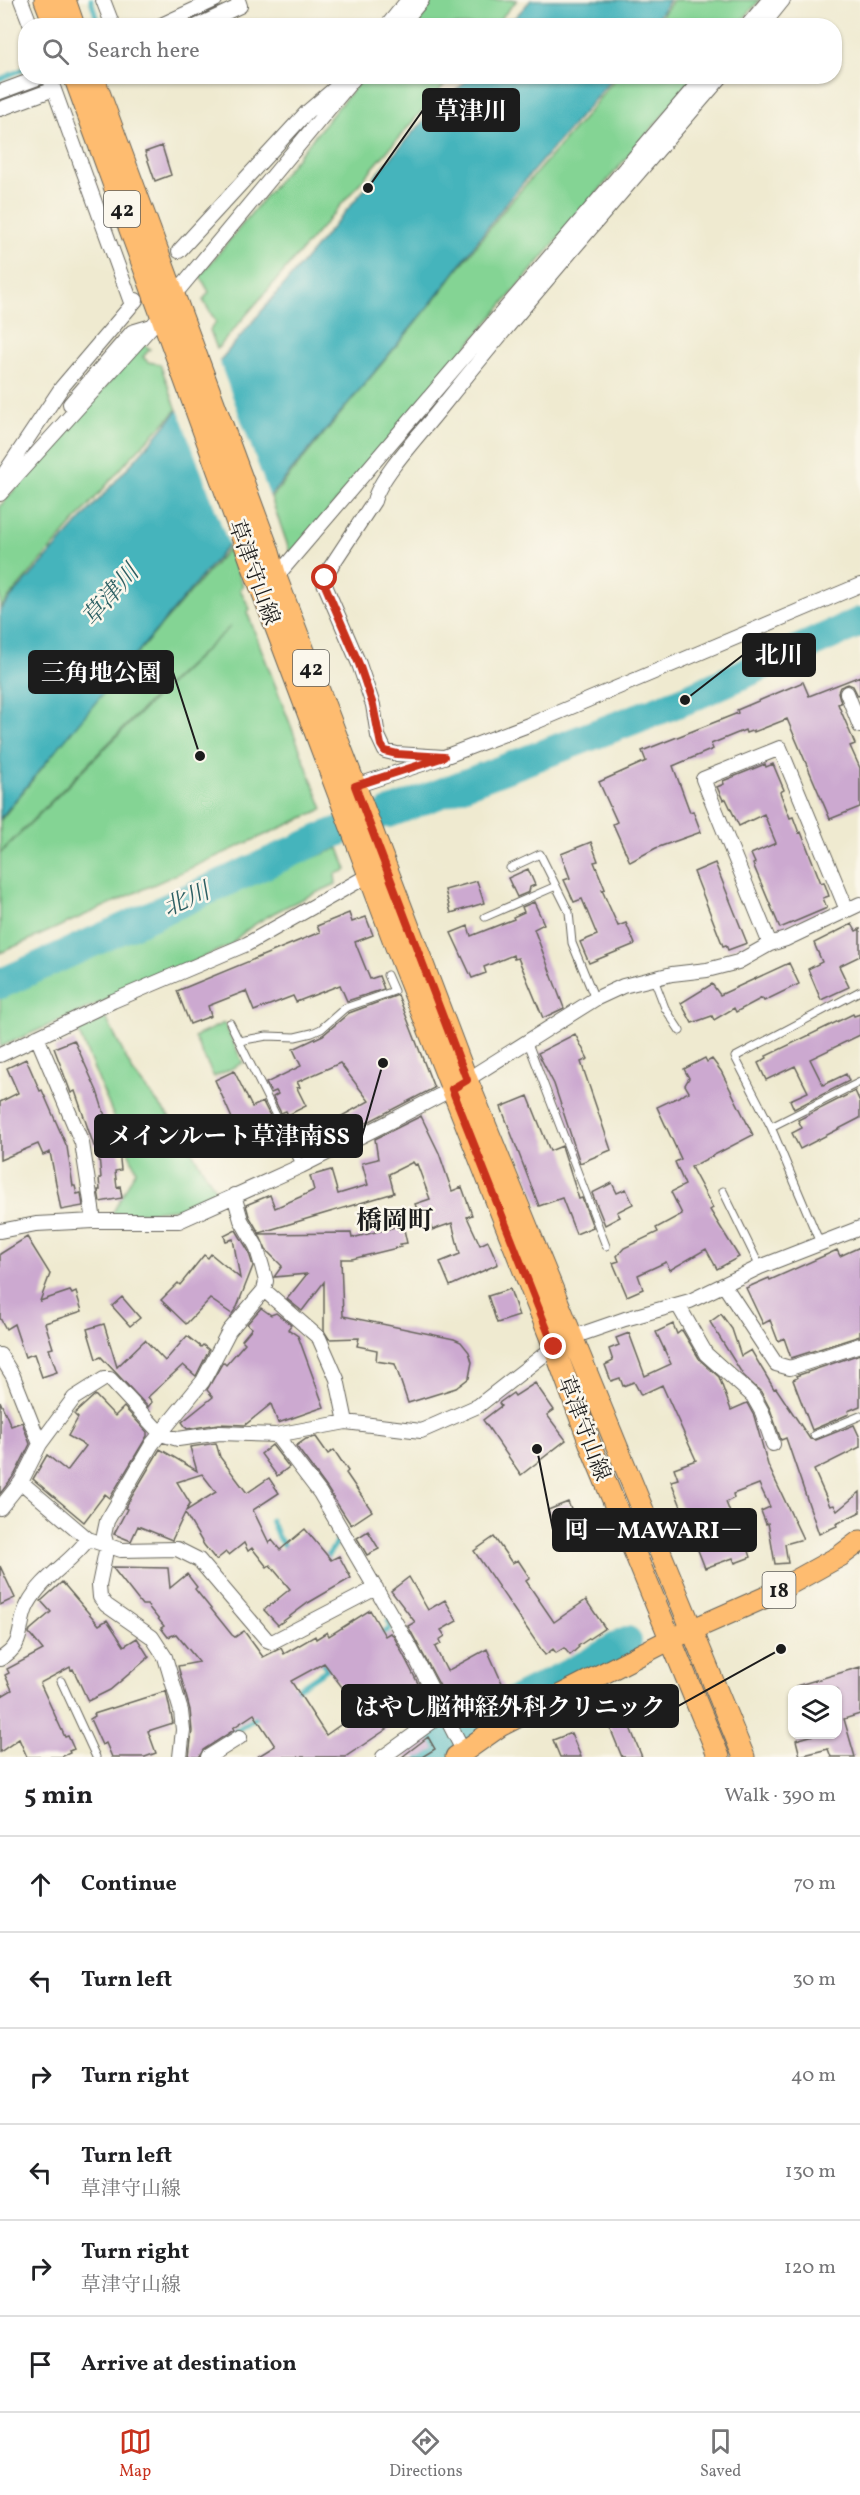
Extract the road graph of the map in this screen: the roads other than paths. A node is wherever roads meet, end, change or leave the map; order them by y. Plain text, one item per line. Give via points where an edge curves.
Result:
1 (21, 0) edge
2 (45, 0) edge
3 (65, 0) edge
4 (103, 0) edge
5 (215, 0) edge
6 (238, 0) edge
7 (408, 0) edge
8 (422, 0) edge
9 (769, 0) edge
10 (783, 0) edge
11 (28, 18) edge
12 (52, 18) edge
13 (71, 18) edge
14 (109, 18) edge
15 (176, 18) edge
16 (214, 18) edge
17 (393, 18) edge
18 (407, 18) edge
19 (754, 18) edge
20 (768, 18) edge
21 (22, 84) edge
22 (52, 84) edge
23 (77, 84) edge
24 (96, 84) edge
25 (338, 84) edge
26 (349, 84) edge
27 (697, 84) edge
28 (715, 84) edge
29 (334, 89) junction
30 (0, 92) edge
31 (46, 92) dead end
32 (0, 109) edge
33 (179, 251) dead end
34 (173, 290) junction
35 (157, 321) junction
36 (397, 435) junction
37 (411, 446) junction
38 (2, 478) edge
39 (0, 494) edge
40 (276, 577) junction
41 (860, 585) edge
42 (847, 693) dead end
43 (860, 726) edge
44 (444, 757) junction
45 (347, 792) junction
46 (510, 868) dead end
47 (378, 881) junction
48 (556, 886) junction
49 (854, 907) edge
50 (484, 917) dead end
51 (770, 944) junction
52 (387, 975) dead end
53 (654, 979) junction
54 (860, 991) edge
55 (595, 999) junction
56 (230, 1023) dead end
57 (680, 1030) dead end
58 (37, 1037) junction
59 (239, 1041) junction
60 (528, 1043) junction
61 (0, 1055) edge
62 (860, 1082) edge
63 (459, 1084) junction
64 (771, 1127) junction
65 (301, 1166) junction
66 (723, 1191) dead end
67 (234, 1195) junction
68 (94, 1221) junction
69 (860, 1228) edge
70 (0, 1231) edge
71 (820, 1243) junction
72 (606, 1246) dead end
73 (760, 1267) junction
74 (724, 1285) junction
75 (264, 1290) junction
76 (678, 1305) junction
77 (573, 1337) junction
78 (860, 1345) edge
79 (554, 1347) junction
80 (0, 1355) edge
81 (860, 1416) edge
82 (346, 1422) junction
83 (161, 1434) junction
84 (276, 1435) junction
85 (814, 1436) dead end
86 (40, 1444) junction
87 (773, 1444) dead end
88 (21, 1482) junction
89 (0, 1508) edge
90 (88, 1539) junction
91 (860, 1541) edge
92 (107, 1546) junction
93 (376, 1588) junction
94 (693, 1630) junction
95 (671, 1639) junction
96 (0, 1659) edge
97 (61, 1681) dead end
98 (444, 1713) junction
99 (240, 1737) dead end
100 (459, 1754) edge
101 (96, 1757) edge
102 (180, 1757) edge
103 (208, 1757) edge
104 (383, 1757) edge
105 (719, 1757) edge
106 (744, 1757) edge

1 - 11 street
2 - 12 main road
3 - 13 main road
4 - 14 street
5 - 15 street
6 - 16 street via 240,6
7 - 17 street
8 - 18 street
9 - 19 street
10 - 20 street
21 - 30 street
22 - 38 street via 134,302 62,387
23 - 35 main road, 草津守山線 / 42
24 - 34 main road, 草津守山線 / 42
25 - 29 street
26 - 34 street
27 - 36 street
28 - 37 street
29 - 33 street via 307,112
29 - 34 street
31 - 32 street
34 - 40 main road, 草津守山線 / 42
35 - 38 street via 132,332
35 - 39 street
35 - 45 main road, 草津守山線 / 42 via 170,342 253,567
36 - 37 street
36 - 40 street
37 - 44 street via 377,490 324,583 359,664 385,751
40 - 45 main road, 草津守山線 / 42
41 - 44 street
42 - 43 street
44 - 45 street
45 - 47 main road, 草津守山線 / 42
46 - 48 lane via 540,854
47 - 58 street
47 - 63 main road, 草津守山線 / 42
48 - 50 lane
48 - 55 lane via 569,912 572,943
49 - 51 street
49 - 51 street via 780,748 704,779
51 - 53 street via 738,962
52 - 59 lane via 394,991 345,1008 321,1029 295,1037
53 - 55 street via 623,986
53 - 57 lane via 665,1008
54 - 64 lane via 735,1057
55 - 60 street
56 - 59 lane
58 - 61 street
58 - 68 street via 82,1143
59 - 65 lane
60 - 63 street
60 - 72 lane
62 - 64 lane
63 - 65 street
63 - 77 main road, 草津守山線 / 42
63 - 79 main road, 草津守山線 / 42
64 - 71 lane
65 - 67 street
66 - 73 lane
67 - 68 street via 179,1221
67 - 75 street via 241,1220 256,1246 266,1281
68 - 70 street via 36,1224
69 - 71 street
71 - 73 street
73 - 74 street
74 - 76 street
74 - 78 street via 776,1364 790,1368
75 - 82 street via 319,1338 337,1380
75 - 83 street via 229,1331 203,1381
76 - 77 street
76 - 87 street via 706,1354 753,1396
77 - 79 street
77 - 94 main road, 草津守山線 / 42
79 - 82 street via 478,1406 421,1431
79 - 95 main road, 草津守山線 / 42
80 - 86 street via 14,1376
81 - 85 lane
82 - 84 street
83 - 84 street via 178,1439 220,1433
83 - 86 street via 110,1379 104,1379 74,1398
83 - 92 street via 107,1521
84 - 93 street via 320,1493
86 - 88 street
88 - 89 street
88 - 90 street
90 - 92 street
90 - 96 street via 37,1589 26,1606 15,1649
91 - 94 main road, 18 via 792,1583
92 - 93 street via 121,1550 177,1550 198,1560 267,1640 272,1641
92 - 102 street via 100,1597 152,1637 165,1657 181,1711
93 - 98 street
94 - 95 main road, 18
94 - 106 main road, 草津守山線
95 - 100 main road via 500,1726
95 - 105 main road, 草津守山線
97 - 101 lane
98 - 100 street
98 - 104 street
99 - 103 street

